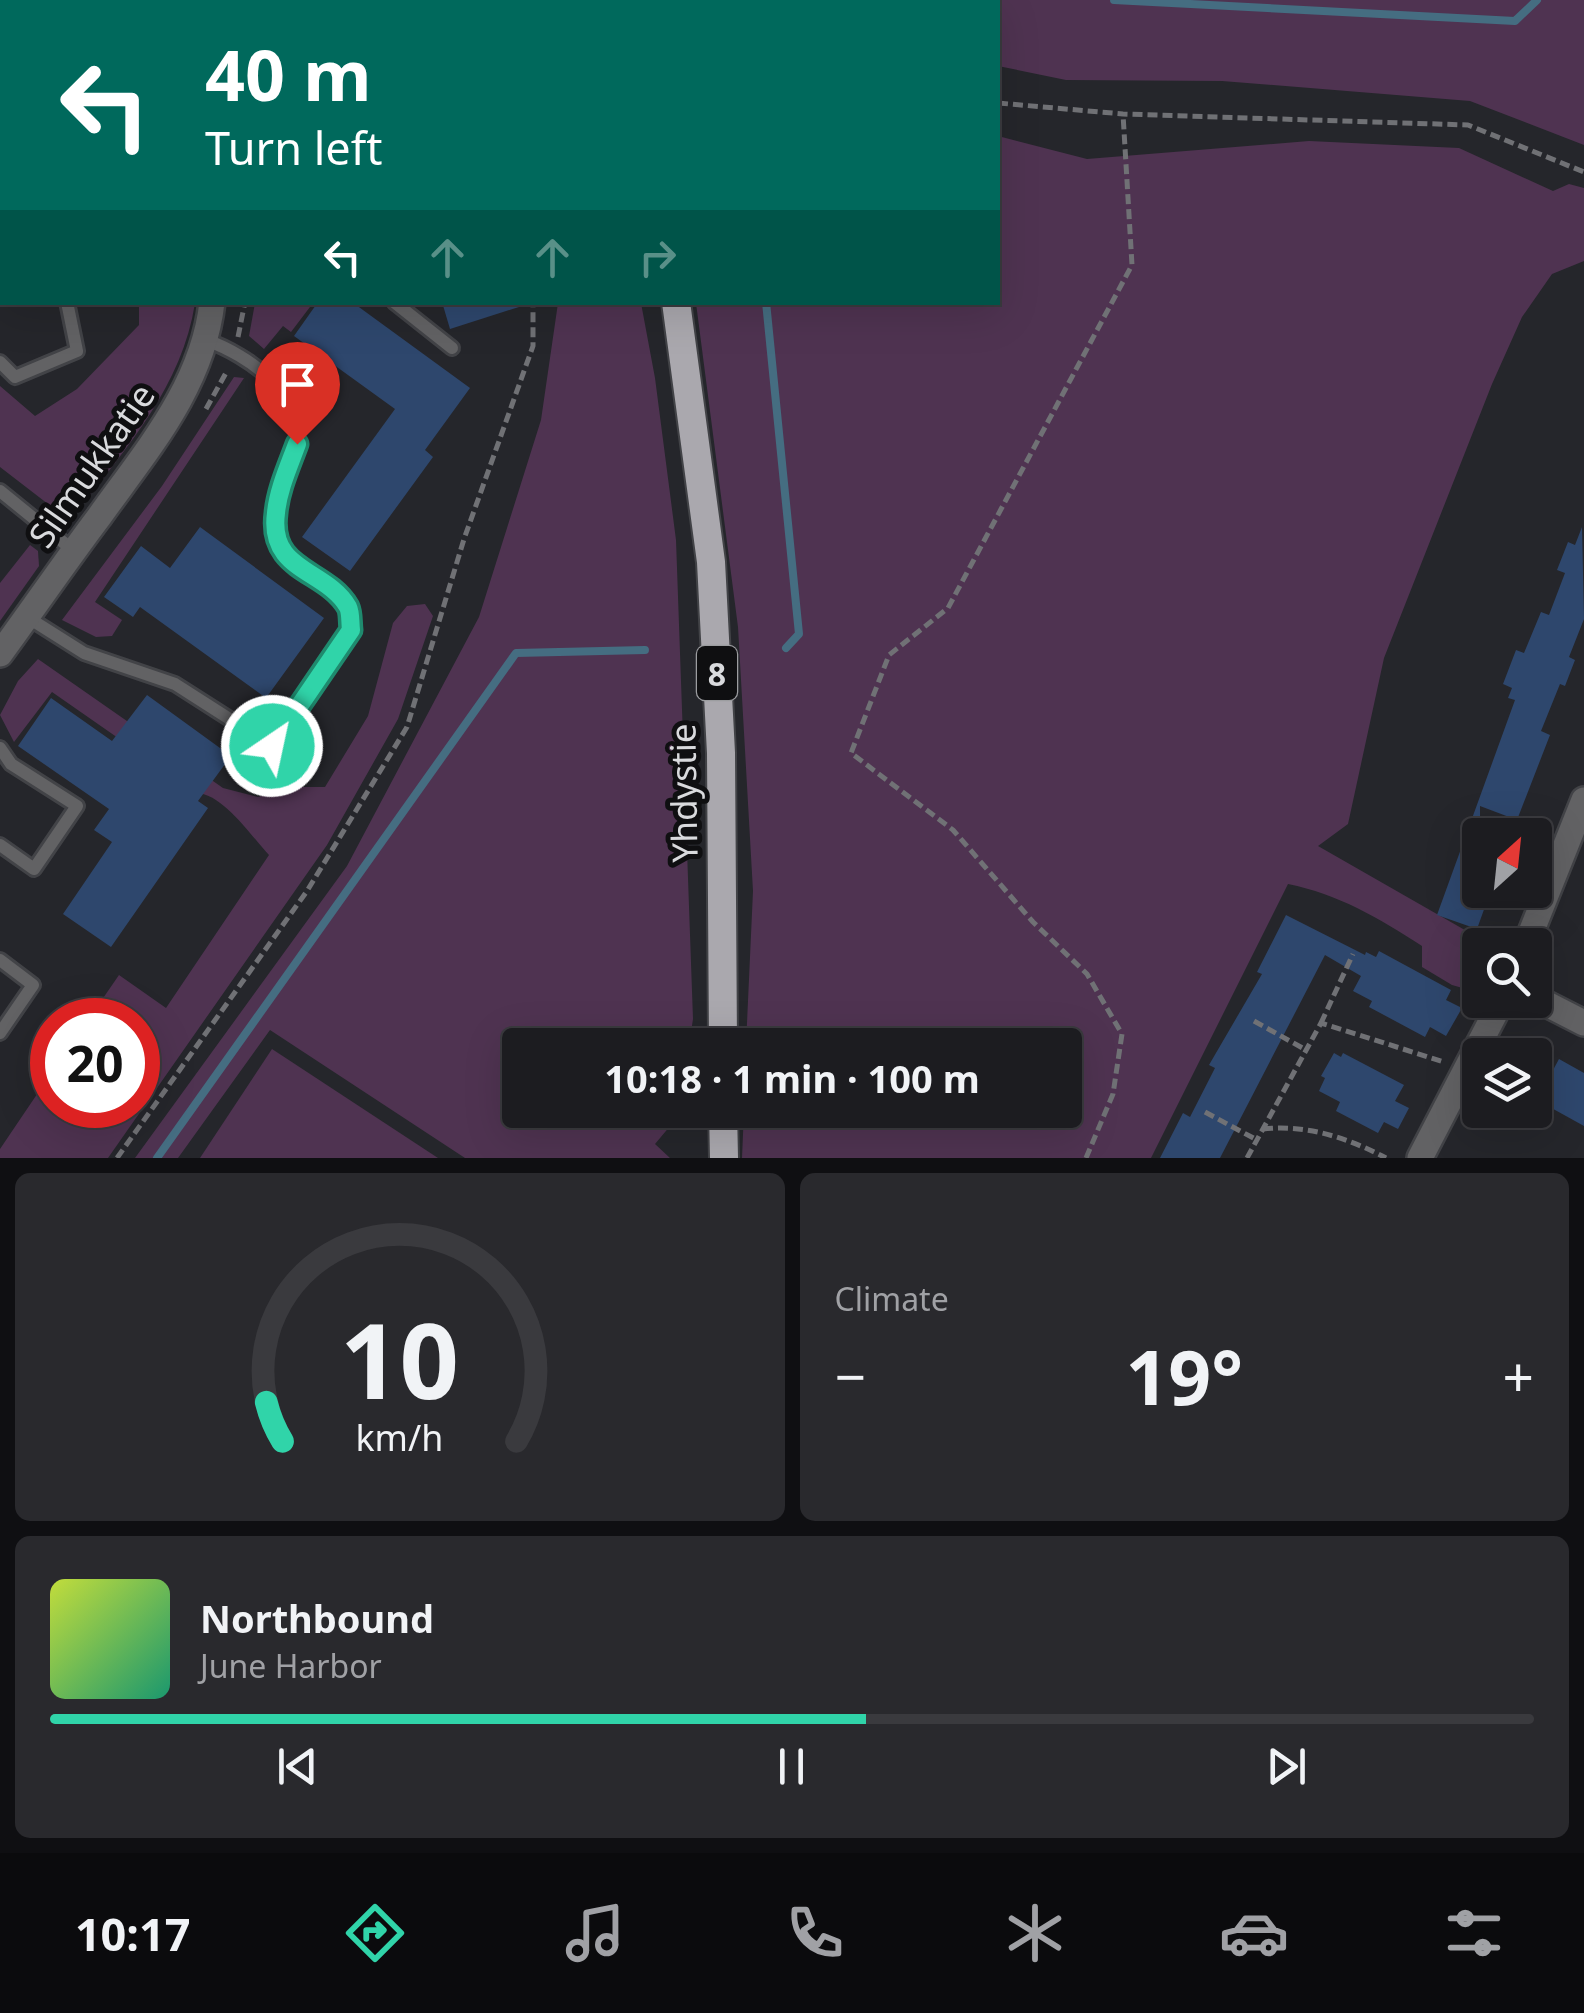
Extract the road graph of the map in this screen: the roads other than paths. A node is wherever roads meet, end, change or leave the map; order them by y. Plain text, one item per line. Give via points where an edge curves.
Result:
1 (67, 305) edge
2 (212, 305) edge
3 (398, 305) edge
4 (676, 305) edge
5 (206, 340) junction
6 (452, 348) dead end
7 (0, 362) edge
8 (0, 491) edge
9 (74, 551) junction
10 (27, 617) junction
11 (0, 654) edge
12 (0, 748) edge
13 (1584, 800) edge
14 (0, 845) edge
15 (1533, 928) edge
16 (0, 960) edge
17 (1552, 1007) edge
18 (1493, 1018) edge
19 (1584, 1023) edge
20 (723, 1028) edge
21 (0, 1033) edge
22 (723, 1128) edge
23 (724, 1158) edge
24 (1420, 1158) edge

1 - 7 lane via 77,351 15,377
2 - 5 street, Silmukkatie
3 - 6 lane
4 - 20 highway, Yhdystie / 8 via 711,562 722,752
5 - 9 street, Silmukkatie via 170,419
5 - 10 lane via 251,360 293,412 297,444 276,513 277,542 349,609 351,630 272,746 175,684 84,652
8 - 9 lane
9 - 10 street, Silmukkatie
10 - 11 street, Silmukkatie
12 - 14 lane via 11,764 77,806 34,869
13 - 15 street
16 - 21 lane via 32,985
17 - 19 street
18 - 24 street
22 - 23 highway

